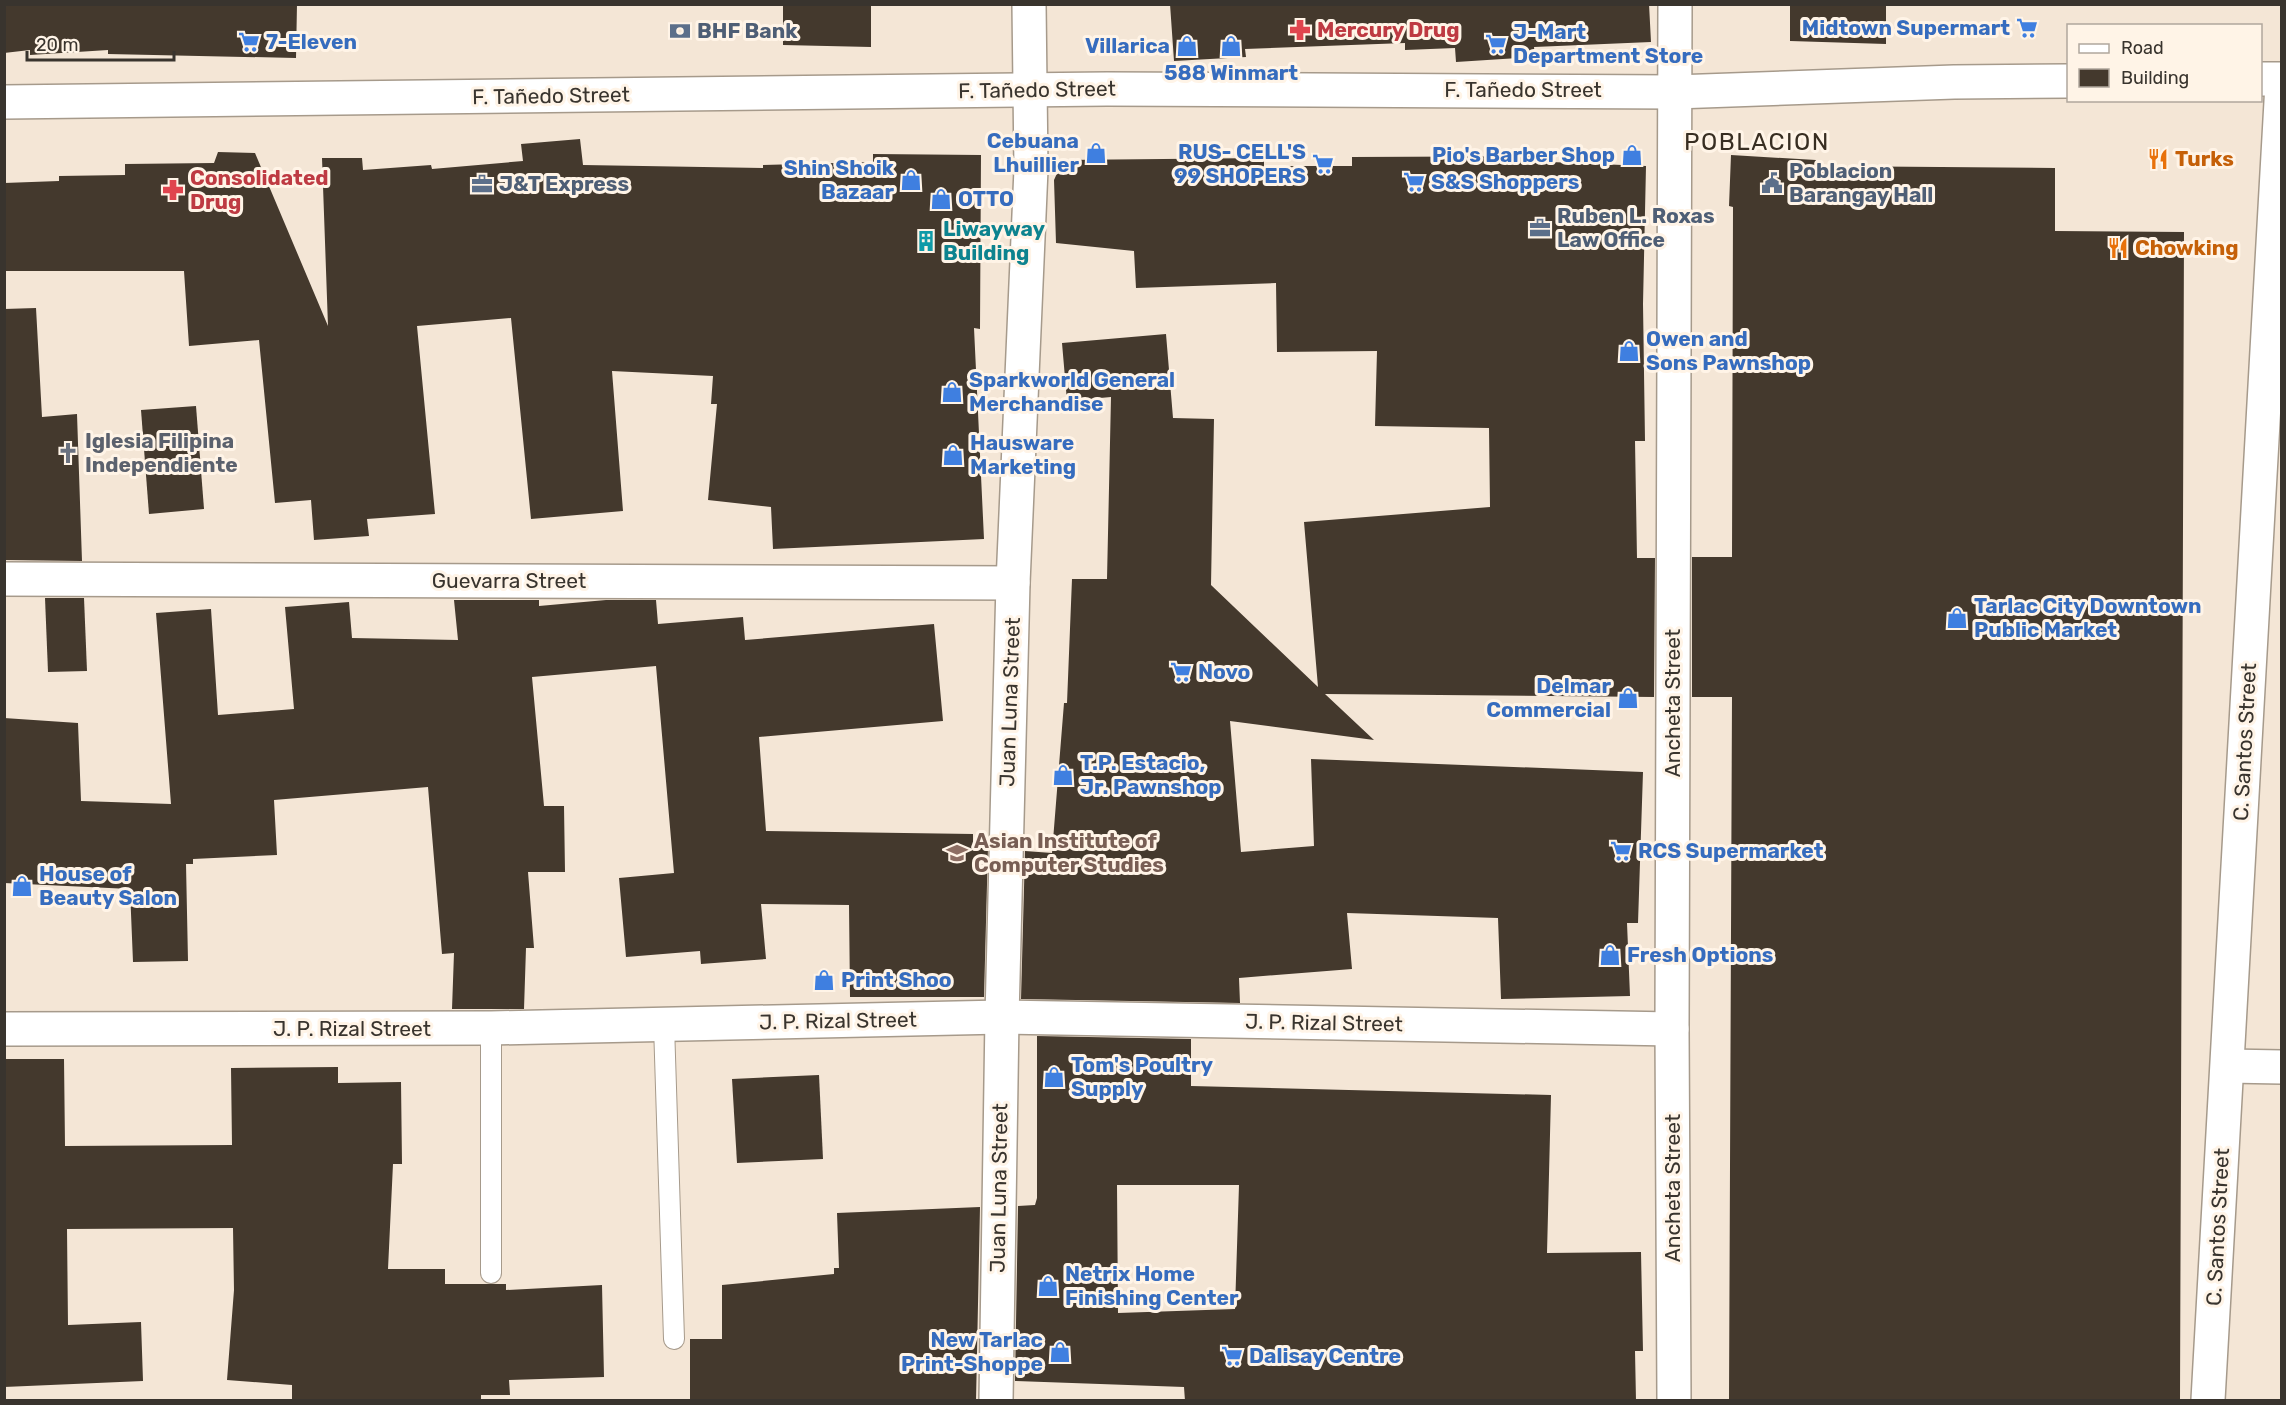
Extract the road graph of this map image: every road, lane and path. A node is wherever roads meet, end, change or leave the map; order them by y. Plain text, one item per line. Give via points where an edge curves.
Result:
1 (1029, 4) edge
2 (1675, 4) edge
3 (2262, 79) edge
4 (2282, 79) edge
5 (2067, 81) edge
6 (2282, 84) edge
7 (1029, 89) junction
8 (1675, 92) junction
9 (4, 102) edge
10 (4, 579) edge
11 (1013, 583) junction
12 (1002, 1017) junction
13 (664, 1025) junction
14 (491, 1028) junction
15 (4, 1029) edge
16 (1672, 1029) junction
17 (2228, 1066) junction
18 (2282, 1067) edge
19 (492, 1273) dead end
20 (674, 1339) dead end
21 (996, 1401) edge
22 (1674, 1401) edge
23 (2208, 1401) edge

1 - 7 street, Juan Luna Street
2 - 8 street, Ancheta Street
3 - 4 street
5 - 8 street, F. Tañedo Street
6 - 17 street, C. Santos Street
7 - 8 street, F. Tañedo Street
7 - 9 street, F. Tañedo Street
7 - 11 street, Juan Luna Street via 1031,169
8 - 16 street, Ancheta Street
10 - 11 street, Guevarra Street
11 - 12 street, Juan Luna Street
12 - 13 street, J. P. Rizal Street
12 - 16 street, J. P. Rizal Street
12 - 21 street, Juan Luna Street
13 - 14 street, J. P. Rizal Street
13 - 20 lane
14 - 15 street, J. P. Rizal Street
14 - 19 lane
16 - 22 street, Ancheta Street
17 - 18 street
17 - 23 street, C. Santos Street

